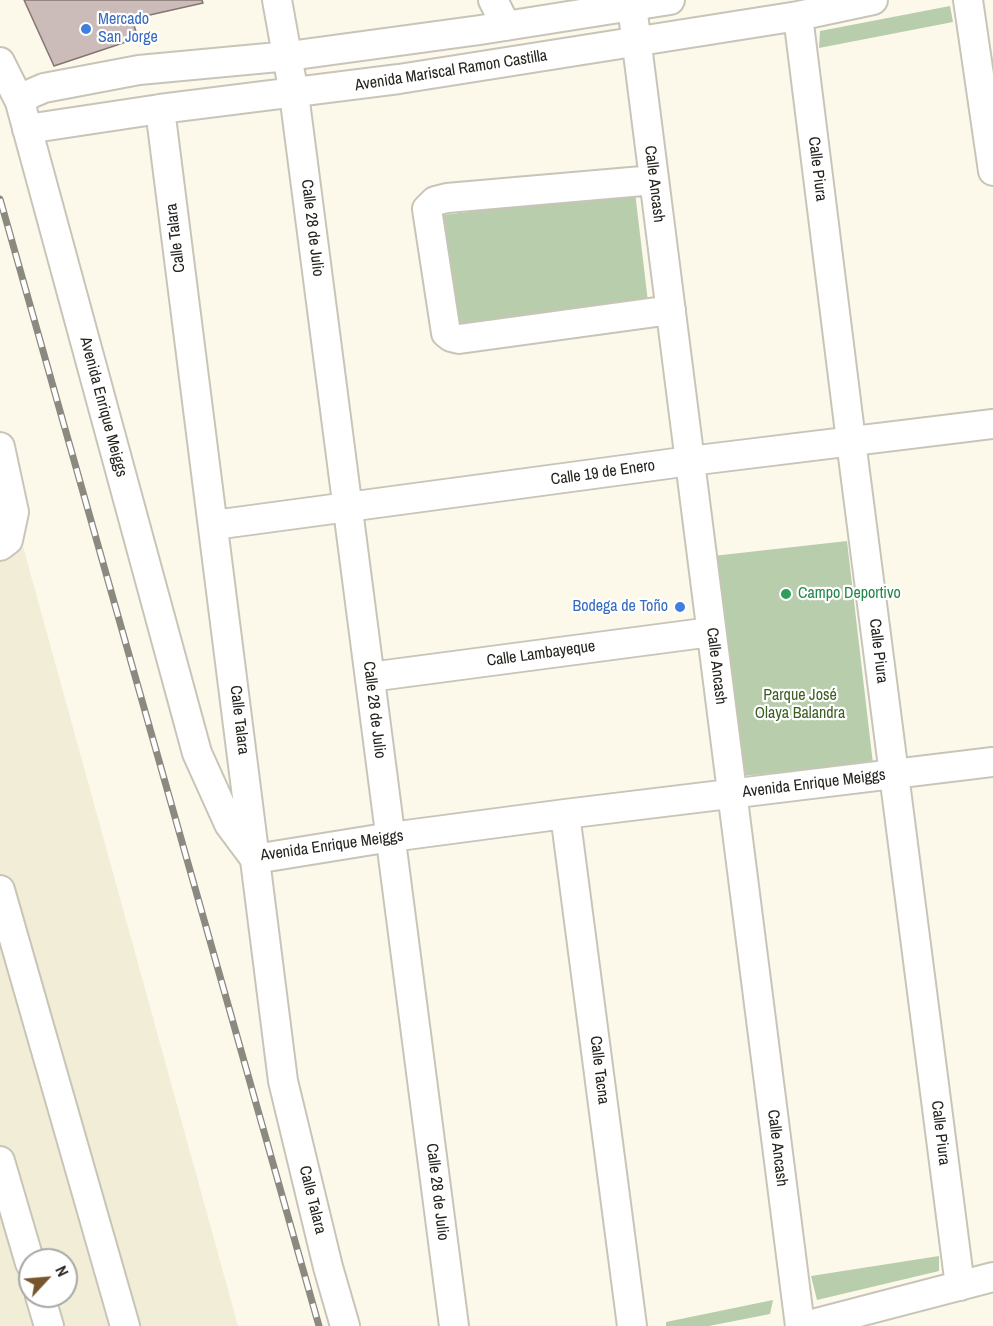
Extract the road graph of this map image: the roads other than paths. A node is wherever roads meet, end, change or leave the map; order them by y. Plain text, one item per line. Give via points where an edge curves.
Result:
1 (278, 0) edge
2 (493, 0) edge
3 (670, 0) edge
4 (873, 0) edge
5 (968, 0) edge
6 (632, 6) junction
7 (798, 16) junction
8 (506, 26) junction
9 (636, 42) junction
10 (289, 56) junction
11 (0, 62) edge
12 (294, 94) junction
13 (160, 109) junction
14 (23, 116) junction
15 (993, 171) edge
16 (654, 180) junction
17 (670, 310) junction
18 (993, 424) edge
19 (851, 441) junction
20 (0, 447) edge
21 (690, 461) junction
22 (348, 508) junction
23 (214, 525) junction
24 (0, 546) edge
25 (711, 632) junction
26 (370, 677) junction
27 (993, 762) edge
28 (894, 775) junction
29 (732, 794) junction
30 (566, 814) junction
31 (391, 837) junction
32 (255, 859) junction
33 (0, 890) edge
34 (0, 1161) edge
35 (26, 1248) edge
36 (993, 1277) edge
37 (960, 1286) junction
38 (44, 1308) edge
39 (49, 1326) edge
40 (125, 1326) edge
41 (345, 1326) edge
42 (454, 1326) edge
43 (632, 1326) edge
44 (800, 1326) edge
45 (805, 1326) edge

1 - 10 street, Calle 28 de Julio
2 - 8 street
3 - 6 street
4 - 7 street, Avenida Mariscal Ramon Castilla
5 - 15 street
6 - 8 street
6 - 9 street, Calle Ancash
7 - 9 street, Avenida Mariscal Ramon Castilla
7 - 19 street, Calle Piura
8 - 10 street
9 - 12 street, Avenida Mariscal Ramon Castilla
9 - 16 street, Calle Ancash
10 - 12 street, Calle 28 de Julio
10 - 14 street via 139,70 44,88 30,94
11 - 14 street, Avenida Enrique Meiggs
12 - 13 street, Avenida Mariscal Ramon Castilla
12 - 22 street, Calle 28 de Julio
13 - 14 street, Avenida Mariscal Ramon Castilla
13 - 23 street, Calle Talara
14 - 32 street, Avenida Enrique Meiggs via 197,753 229,824
16 - 17 street, Calle Ancash
16 - 17 street via 447,198 435,201 427,209 446,333 451,337
17 - 21 street, Calle Ancash
18 - 19 street, Calle 19 de Enero
19 - 21 street, Calle 19 de Enero
19 - 28 street, Calle Piura
20 - 24 street via 14,512 8,540
21 - 22 street, Calle 19 de Enero
21 - 25 street, Calle Ancash
22 - 23 street, Calle 19 de Enero
22 - 26 street, Calle 28 de Julio
23 - 32 street, Calle Talara
25 - 26 street, Calle Lambayeque
25 - 29 street, Calle Ancash
26 - 31 street, Calle 28 de Julio
27 - 28 street, Avenida Enrique Meiggs
28 - 29 street, Avenida Enrique Meiggs
28 - 37 street, Calle Piura
29 - 30 street, Avenida Enrique Meiggs
29 - 44 street, Calle Ancash
30 - 31 street, Avenida Enrique Meiggs
30 - 43 street, Calle Tacna
31 - 32 street, Avenida Enrique Meiggs
31 - 42 street, Calle 28 de Julio
32 - 41 street, Calle Talara via 283,1081
33 - 40 street
34 - 35 street
36 - 37 street
37 - 45 street
38 - 39 street

